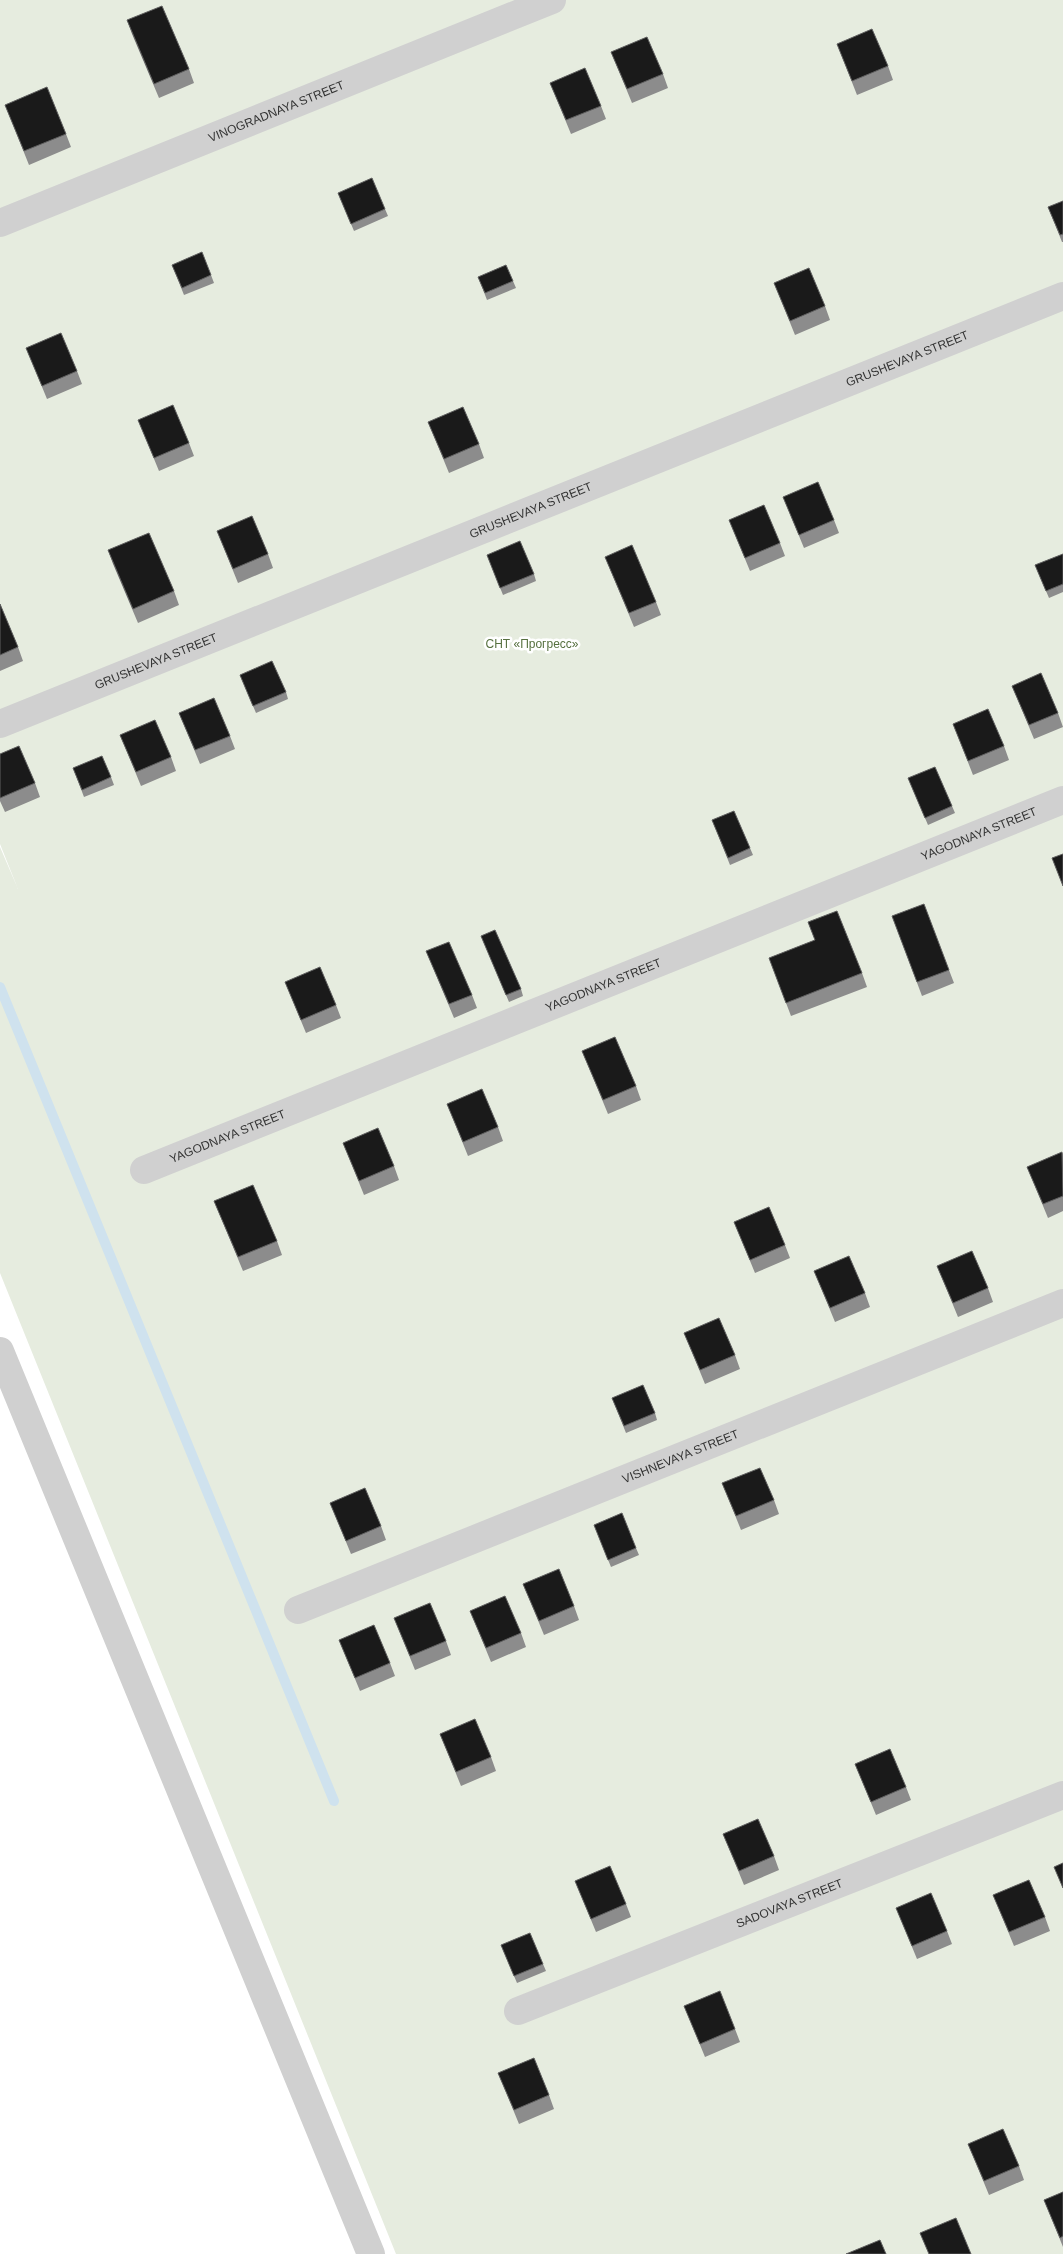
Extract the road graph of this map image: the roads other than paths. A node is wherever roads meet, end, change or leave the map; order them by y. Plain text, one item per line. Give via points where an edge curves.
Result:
1 (552, 0) edge
2 (0, 223) edge
3 (1063, 296) edge
4 (0, 724) edge
5 (1063, 800) edge
6 (144, 1170) dead end
7 (1063, 1303) edge
8 (0, 1351) edge
9 (298, 1610) dead end
10 (1063, 1795) edge
11 (518, 2011) dead end
12 (372, 2254) edge

1 - 2 street, VINOGRADNAYA STREET
3 - 4 street, GRUSHEVAYA STREET
5 - 6 street, YAGODNAYA STREET
7 - 9 street, VISHNEVAYA STREET
8 - 12 street
10 - 11 street, SADOVAYA STREET

